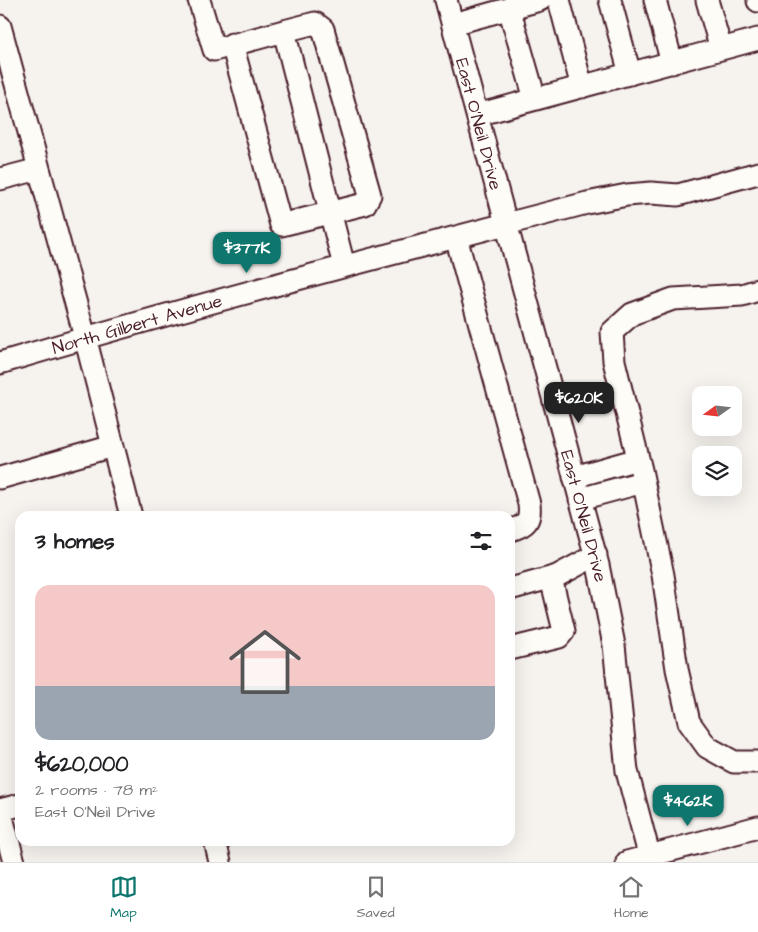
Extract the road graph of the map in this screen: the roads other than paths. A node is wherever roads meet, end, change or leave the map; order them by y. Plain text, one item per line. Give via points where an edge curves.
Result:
1 (199, 0) edge
2 (446, 0) edge
3 (540, 0) edge
4 (559, 0) edge
5 (610, 0) edge
6 (655, 0) edge
7 (707, 0) edge
8 (503, 10) junction
9 (453, 24) junction
10 (0, 26) edge
11 (284, 31) junction
12 (758, 39) edge
13 (232, 44) junction
14 (721, 50) junction
15 (672, 62) junction
16 (630, 74) junction
17 (582, 87) junction
18 (535, 99) junction
19 (477, 115) junction
20 (39, 170) junction
21 (758, 173) edge
22 (0, 179) edge
23 (330, 212) junction
24 (506, 224) junction
25 (456, 237) junction
26 (344, 266) junction
27 (758, 290) edge
28 (85, 337) junction
29 (0, 363) edge
30 (113, 446) junction
31 (630, 462) junction
32 (574, 477) junction
33 (0, 478) edge
34 (635, 484) junction
35 (580, 499) junction
36 (130, 511) edge
37 (515, 529) edge
38 (596, 556) junction
39 (551, 578) junction
40 (515, 588) edge
41 (515, 649) edge
42 (758, 762) edge
43 (15, 806) edge
44 (0, 810) edge
45 (758, 827) edge
46 (650, 859) edge
47 (14, 862) edge
48 (627, 862) edge

1 - 13 street via 214,50
2 - 9 street, East O'Neil Drive
3 - 8 street
4 - 17 street
5 - 16 street
6 - 15 street
7 - 14 street
8 - 9 street
8 - 18 street
9 - 19 street, East O'Neil Drive
10 - 20 street
11 - 13 street
11 - 23 street
11 - 23 street via 315,23 323,29 370,195 365,204
12 - 14 street
13 - 23 street via 280,225
14 - 15 street
15 - 16 street
16 - 17 street
17 - 18 street
18 - 19 street
19 - 24 street, East O'Neil Drive
20 - 22 street
20 - 28 street
21 - 24 street, North Gilbert Avenue via 678,195 627,195
23 - 26 street
24 - 25 street, North Gilbert Avenue
24 - 32 street, East O'Neil Drive
25 - 26 street, North Gilbert Avenue
25 - 37 street via 529,504 527,522
26 - 28 street, North Gilbert Avenue
27 - 31 street via 742,295 673,299 632,314 612,332
28 - 29 street, North Gilbert Avenue
28 - 30 street
30 - 33 street
30 - 36 street
31 - 32 street
31 - 34 street
32 - 35 street, East O'Neil Drive
34 - 35 street
34 - 42 street via 663,575 677,669 689,722 707,748 734,762
35 - 38 street, East O'Neil Drive
38 - 39 street
38 - 46 street, East O'Neil Drive via 614,645 627,770
39 - 40 street
39 - 41 street via 564,631 559,637
43 - 44 street
44 - 47 street
45 - 46 street
46 - 48 street

